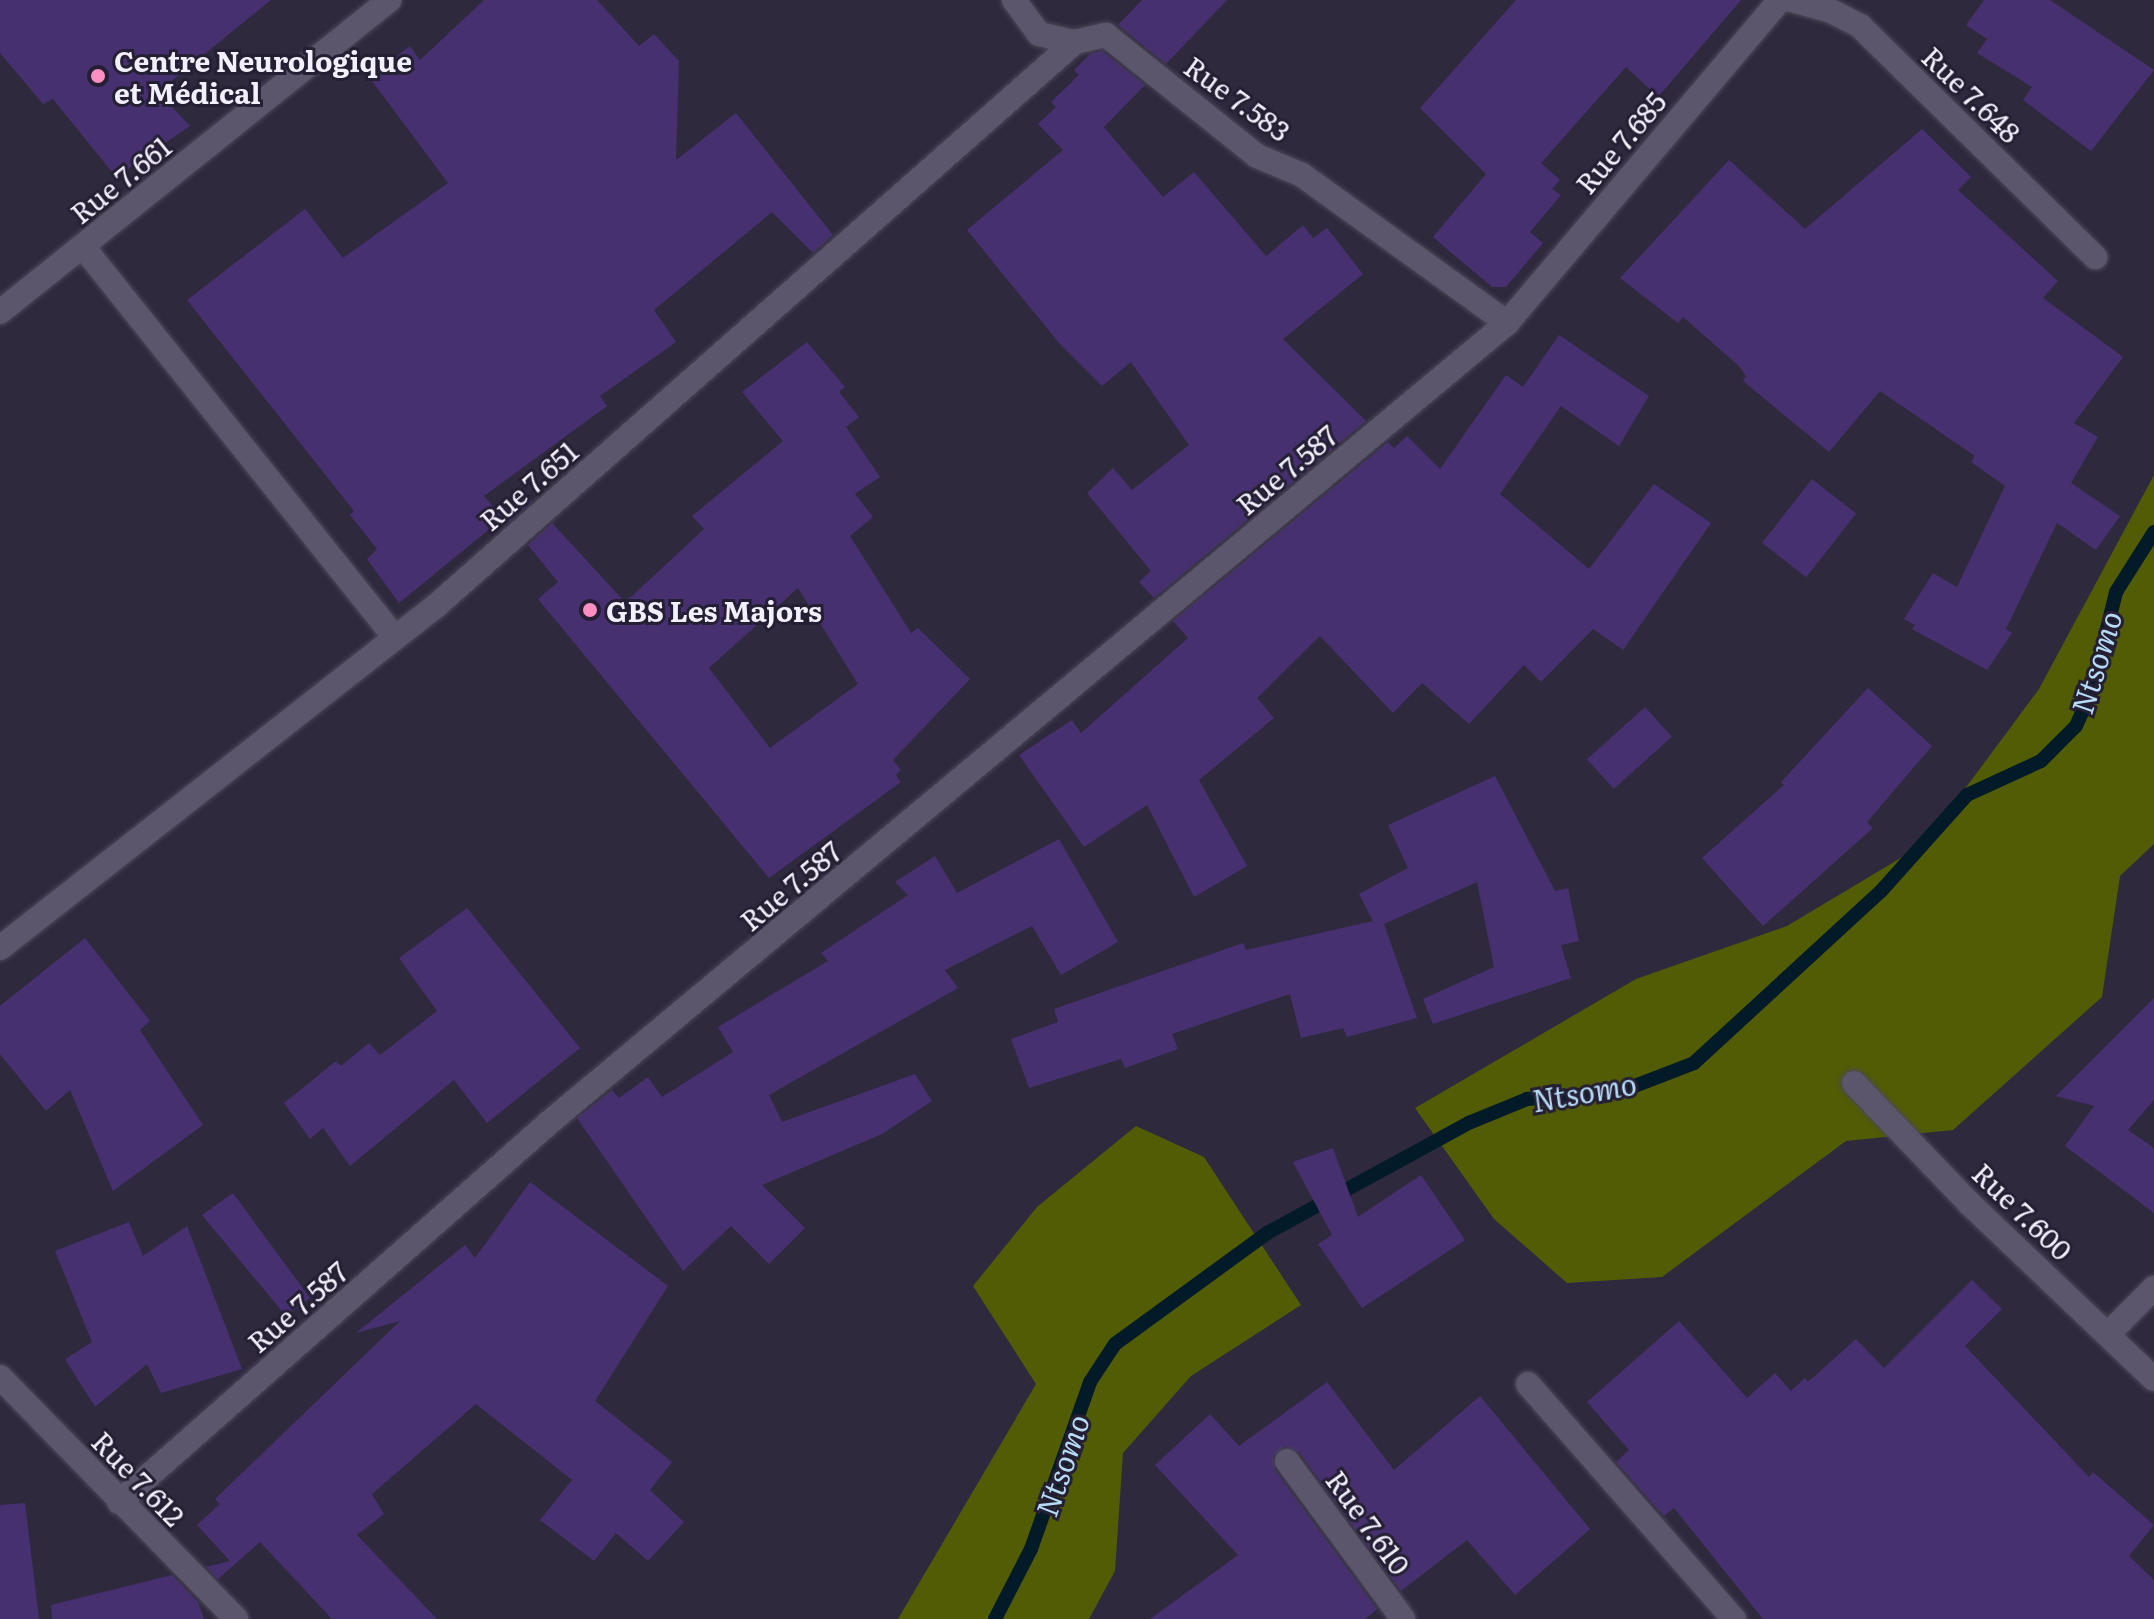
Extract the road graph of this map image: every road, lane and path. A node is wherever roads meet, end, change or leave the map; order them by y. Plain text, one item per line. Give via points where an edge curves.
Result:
1 (389, 0) edge
2 (1014, 0) edge
3 (1780, 0) edge
4 (1791, 0) edge
5 (1075, 42) junction
6 (84, 248) junction
7 (2095, 257) dead end
8 (0, 312) edge
9 (1507, 323) junction
10 (395, 638) junction
11 (0, 948) edge
12 (1854, 1083) dead end
13 (2154, 1288) edge
14 (2109, 1333) junction
15 (0, 1377) edge
16 (2154, 1379) edge
17 (1528, 1384) dead end
18 (1287, 1461) dead end
19 (119, 1502) junction
20 (236, 1619) edge
21 (1403, 1619) edge
22 (1734, 1619) edge

1 - 6 street, Rue 7.661
2 - 5 street, Rue 7.583 via 1039,34
3 - 9 street, Rue 7.685
4 - 7 street, Rue 7.648 via 1829,10 1860,26
5 - 9 street, Rue 7.583 via 1106,35 1257,156 1302,175
5 - 10 street, Rue 7.651
6 - 8 street, Rue 7.661
6 - 10 street
9 - 19 street, Rue 7.587 via 551,1121
10 - 11 street, Rue 7.651
12 - 14 street, Rue 7.600 via 1969,1203
13 - 14 street
14 - 16 street, Rue 7.600
15 - 19 street, Rue 7.612
17 - 22 street
18 - 21 street, Rue 7.610
19 - 20 street, Rue 7.612

